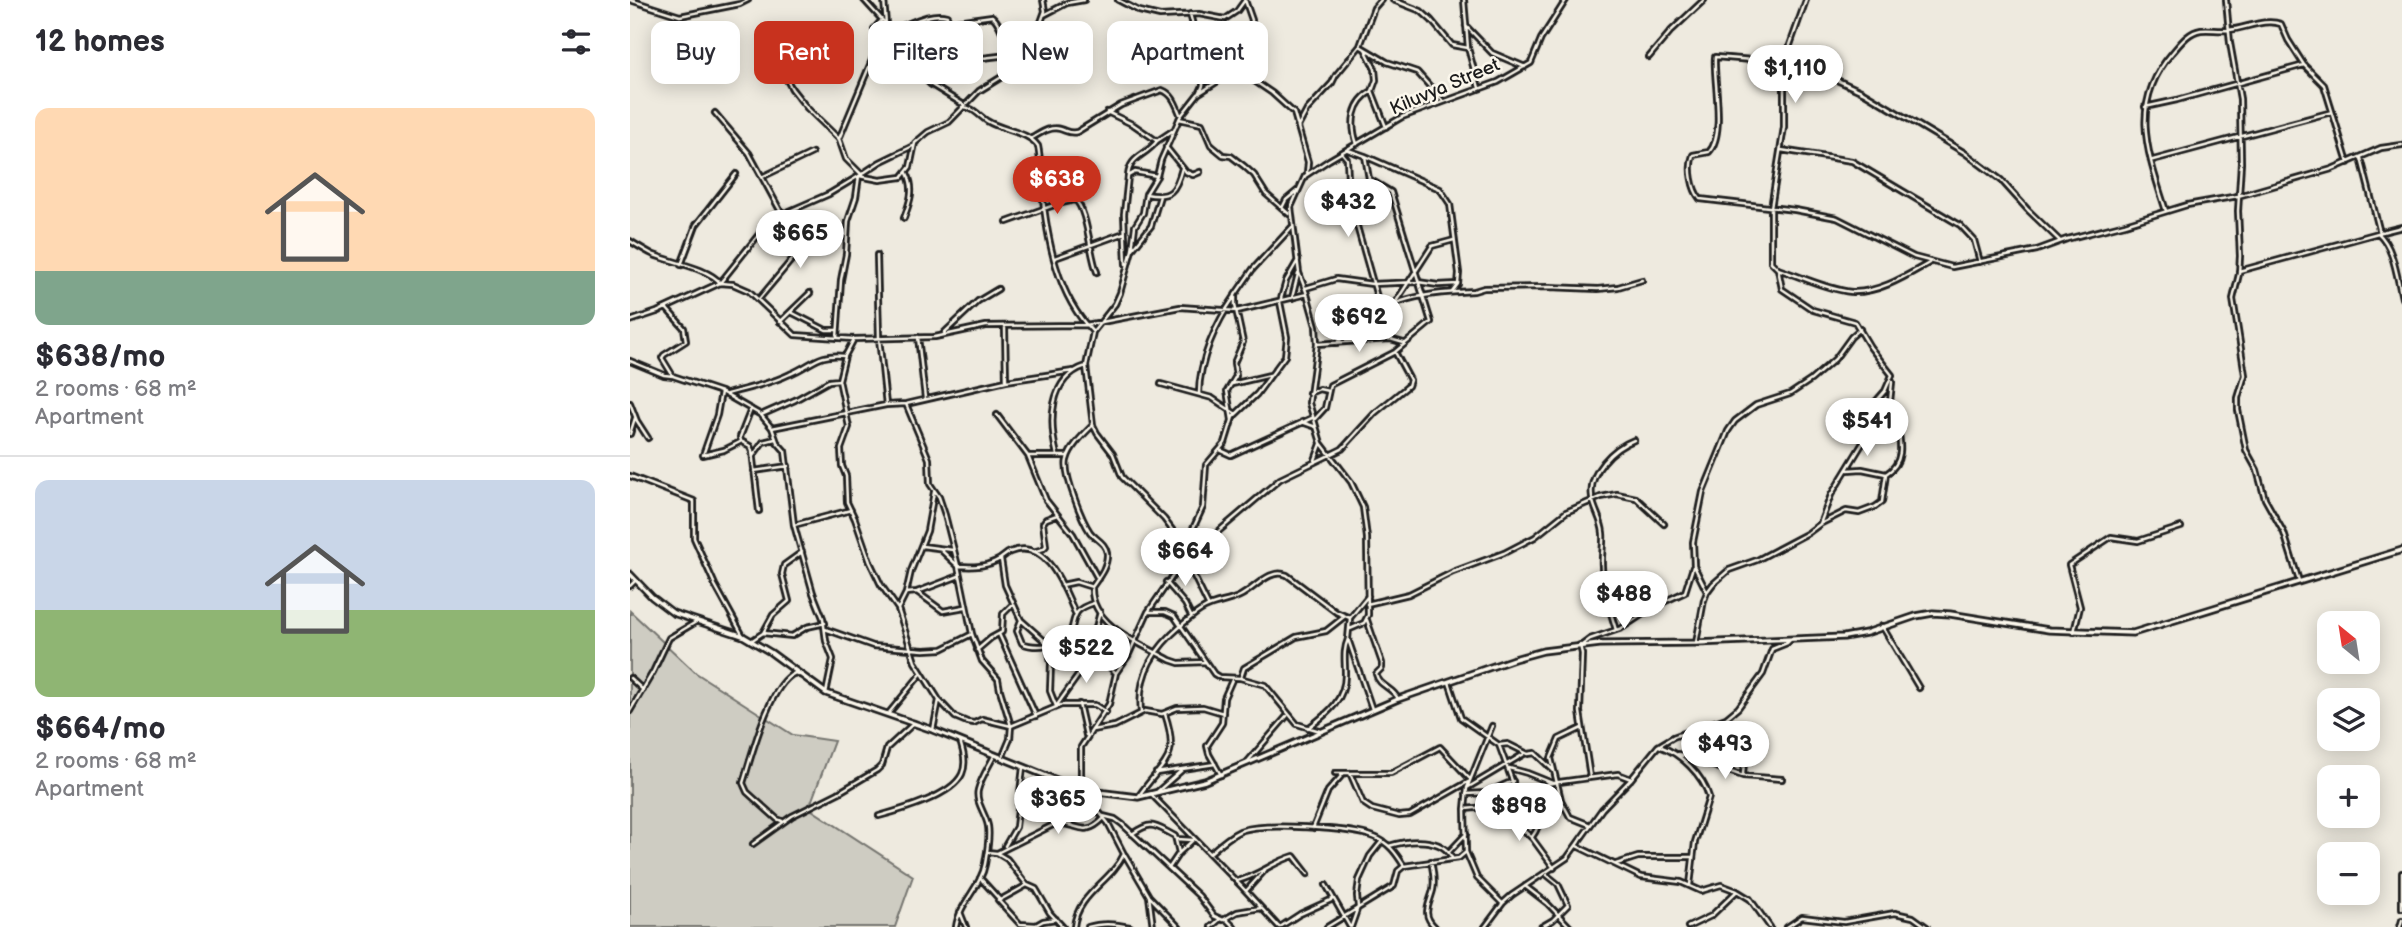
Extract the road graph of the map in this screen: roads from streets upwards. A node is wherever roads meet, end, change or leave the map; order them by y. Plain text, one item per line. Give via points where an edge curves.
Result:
1 (630, 0) edge
2 (747, 0) edge
3 (864, 0) edge
4 (884, 0) edge
5 (1043, 0) edge
6 (1084, 0) edge
7 (1118, 0) edge
8 (1245, 0) edge
9 (1381, 0) edge
10 (1393, 0) edge
11 (1464, 0) edge
12 (1566, 0) edge
13 (1704, 0) edge
14 (1806, 0) edge
15 (2226, 0) edge
16 (1189, 14) junction
17 (1044, 15) junction
18 (883, 21) edge
19 (884, 21) edge
20 (913, 21) edge
21 (949, 21) edge
22 (956, 21) edge
23 (998, 21) edge
24 (1041, 21) edge
25 (1252, 21) edge
26 (1466, 26) junction
27 (2229, 30) junction
28 (1360, 46) junction
29 (1468, 48) junction
30 (1365, 49) junction
31 (1649, 57) dead end
32 (1784, 62) junction
33 (2304, 65) junction
34 (1525, 67) junction
35 (868, 69) edge
36 (997, 80) edge
37 (2238, 82) junction
38 (789, 84) edge
39 (932, 84) edge
40 (1214, 84) edge
41 (1258, 84) edge
42 (1479, 88) junction
43 (1372, 91) junction
44 (1198, 94) junction
45 (1443, 101) junction
46 (964, 105) junction
47 (2145, 107) junction
48 (2332, 111) junction
49 (1107, 112) junction
50 (715, 113) dead end
51 (1180, 118) junction
52 (1298, 127) junction
53 (1386, 127) junction
54 (1174, 129) junction
55 (2241, 136) junction
56 (1032, 138) junction
57 (839, 139) junction
58 (1157, 141) junction
59 (1357, 144) junction
60 (2402, 145) edge
61 (914, 146) junction
62 (1166, 147) junction
63 (1348, 150) junction
64 (1781, 150) junction
65 (812, 153) dead end
66 (1342, 153) junction
67 (1365, 156) junction
68 (2361, 157) junction
69 (2152, 161) junction
70 (1308, 162) junction
71 (2348, 163) junction
72 (1318, 166) junction
73 (1182, 168) junction
74 (1200, 172) dead end
75 (907, 173) junction
76 (736, 174) dead end
77 (861, 176) junction
78 (1128, 176) junction
79 (1157, 176) junction
80 (1306, 176) junction
81 (762, 177) junction
82 (1300, 188) junction
83 (1146, 194) junction
84 (2238, 196) junction
85 (1160, 197) junction
86 (1282, 208) junction
87 (1771, 208) junction
88 (1044, 209) junction
89 (2166, 211) junction
90 (783, 214) junction
91 (1290, 215) junction
92 (904, 218) dead end
93 (1007, 222) dead end
94 (816, 226) dead end
95 (1292, 227) junction
96 (2402, 227) edge
97 (1124, 233) junction
98 (2379, 233) junction
99 (1454, 240) junction
100 (630, 241) edge
101 (2060, 241) junction
102 (1090, 245) junction
103 (1132, 250) junction
104 (877, 255) dead end
105 (1054, 258) junction
106 (1297, 260) junction
107 (1931, 262) junction
108 (1980, 262) junction
109 (681, 265) junction
110 (1126, 267) junction
111 (1778, 269) junction
112 (2239, 271) junction
113 (1097, 272) dead end
114 (1415, 272) junction
115 (1299, 273) junction
116 (1642, 280) dead end
117 (1418, 282) junction
118 (720, 283) junction
119 (1409, 283) junction
120 (1373, 284) junction
121 (1458, 284) junction
122 (1305, 288) junction
123 (998, 289) dead end
124 (1452, 292) junction
125 (810, 293) dead end
126 (1307, 294) junction
127 (1235, 295) junction
128 (1422, 295) junction
129 (2402, 297) edge
130 (1292, 298) junction
131 (759, 299) junction
132 (1280, 302) junction
133 (1395, 303) junction
134 (666, 308) junction
135 (1237, 311) junction
136 (1381, 311) junction
137 (791, 312) junction
138 (1224, 312) junction
139 (630, 321) edge
140 (780, 322) junction
141 (1099, 323) junction
142 (1086, 325) junction
143 (1005, 327) junction
144 (1860, 329) junction
145 (837, 330) junction
146 (1093, 332) junction
147 (940, 335) junction
148 (918, 337) junction
149 (837, 338) junction
150 (879, 338) junction
151 (854, 339) junction
152 (1337, 343) junction
153 (1405, 343) junction
154 (1317, 344) junction
155 (1395, 352) junction
156 (845, 356) junction
157 (630, 361) edge
158 (1086, 366) junction
159 (1073, 370) junction
160 (1272, 375) junction
161 (673, 376) junction
162 (1892, 379) junction
163 (839, 380) junction
164 (1006, 381) junction
165 (1161, 384) dead end
166 (1232, 384) junction
167 (1328, 391) junction
168 (721, 392) junction
169 (1309, 393) junction
170 (726, 394) junction
171 (1199, 394) junction
172 (925, 398) junction
173 (630, 403) edge
174 (906, 404) junction
175 (886, 405) junction
176 (751, 409) junction
177 (1229, 409) junction
178 (845, 413) junction
179 (1236, 414) junction
180 (761, 415) junction
181 (997, 415) dead end
182 (635, 416) junction
183 (1314, 419) junction
184 (1232, 420) junction
185 (1302, 422) junction
186 (1093, 425) junction
187 (1316, 427) junction
188 (772, 428) junction
189 (630, 434) edge
190 (648, 438) dead end
191 (775, 439) junction
192 (1634, 440) dead end
193 (741, 441) junction
194 (1321, 443) junction
195 (1220, 450) junction
196 (1057, 455) junction
197 (1329, 455) junction
198 (753, 456) junction
199 (1028, 456) junction
200 (1068, 456) junction
201 (1315, 460) junction
202 (788, 466) junction
203 (1847, 470) junction
204 (754, 471) junction
205 (1886, 474) junction
206 (630, 476) edge
207 (934, 492) junction
208 (1592, 501) junction
209 (851, 510) junction
210 (759, 512) dead end
211 (1057, 515) junction
212 (1664, 524) dead end
213 (1820, 524) junction
214 (794, 525) junction
215 (2181, 527) dead end
216 (922, 546) junction
217 (941, 550) junction
218 (954, 550) junction
219 (2402, 550) edge
220 (1034, 551) junction
221 (802, 552) junction
222 (1186, 555) junction
223 (1000, 559) junction
224 (958, 566) junction
225 (1694, 566) junction
226 (630, 574) edge
227 (959, 576) junction
228 (1098, 579) junction
229 (636, 580) junction
230 (1166, 582) junction
231 (2299, 582) junction
232 (1062, 585) junction
233 (630, 586) edge
234 (1092, 587) junction
235 (917, 592) junction
236 (1707, 592) junction
237 (906, 593) junction
238 (1367, 596) junction
239 (1094, 603) junction
240 (1367, 604) junction
241 (1013, 605) junction
242 (1208, 606) junction
243 (965, 607) junction
244 (898, 609) junction
245 (1100, 612) junction
246 (1148, 612) junction
247 (1075, 613) junction
248 (1345, 616) junction
249 (1192, 617) junction
250 (1350, 618) junction
251 (1021, 620) junction
252 (1367, 620) junction
253 (696, 622) junction
254 (825, 624) junction
255 (1181, 626) junction
256 (1882, 626) junction
257 (825, 629) junction
258 (1350, 629) junction
259 (1616, 630) junction
260 (2074, 632) junction
261 (763, 633) junction
262 (972, 634) junction
263 (999, 634) junction
264 (743, 636) junction
265 (1067, 639) junction
266 (1349, 639) junction
267 (1135, 640) junction
268 (1790, 640) junction
269 (751, 641) junction
270 (1696, 643) junction
271 (1048, 644) junction
272 (1581, 645) junction
273 (911, 648) junction
274 (977, 650) junction
275 (1155, 652) junction
276 (1096, 653) junction
277 (1205, 662) junction
278 (1116, 673) junction
279 (921, 674) junction
280 (799, 675) junction
281 (630, 678) edge
282 (1232, 678) junction
283 (1240, 678) junction
284 (1449, 681) junction
285 (1919, 688) dead end
286 (643, 690) junction
287 (826, 693) junction
288 (1398, 699) junction
289 (939, 700) junction
290 (1079, 704) junction
291 (1057, 706) junction
292 (1373, 710) junction
293 (630, 711) edge
294 (1105, 712) junction
295 (1141, 712) junction
296 (888, 713) junction
297 (1165, 713) junction
298 (1223, 713) junction
299 (1288, 715) junction
300 (1036, 716) junction
301 (914, 723) junction
302 (1011, 726) junction
303 (1492, 726) dead end
304 (1307, 728) junction
305 (1582, 728) junction
306 (933, 730) junction
307 (1092, 730) junction
308 (1692, 730) junction
309 (1324, 731) junction
310 (1086, 736) junction
311 (1486, 738) junction
312 (960, 741) junction
313 (1499, 745) junction
314 (1658, 746) junction
315 (1526, 753) junction
316 (1675, 753) junction
317 (994, 755) junction
318 (1001, 759) junction
319 (1507, 763) junction
320 (1215, 764) junction
321 (1243, 766) junction
322 (1023, 767) junction
323 (1184, 768) junction
324 (1508, 768) junction
325 (1553, 771) junction
326 (1156, 773) junction
327 (1335, 773) dead end
328 (1350, 773) junction
329 (1344, 774) junction
330 (1221, 775) junction
331 (1743, 776) junction
332 (1590, 778) junction
333 (1631, 779) junction
334 (1782, 779) dead end
335 (1468, 780) junction
336 (1513, 781) junction
337 (1555, 783) junction
338 (1466, 788) junction
339 (1533, 788) junction
340 (1081, 790) junction
341 (1153, 794) junction
342 (1466, 794) junction
343 (1138, 797) junction
344 (1518, 797) junction
345 (1497, 806) junction
346 (1465, 809) junction
347 (879, 816) dead end
348 (1104, 817) junction
349 (784, 822) junction
350 (1590, 825) junction
351 (1313, 828) junction
352 (1132, 834) junction
353 (1466, 834) junction
354 (1177, 838) junction
355 (1532, 838) junction
356 (1194, 839) junction
357 (1382, 841) junction
358 (753, 844) dead end
359 (1389, 846) junction
360 (1577, 846) junction
361 (1003, 849) junction
362 (987, 852) junction
363 (1449, 852) junction
364 (1466, 852) junction
365 (997, 853) junction
366 (1180, 853) junction
367 (1210, 853) junction
368 (1124, 854) junction
369 (1693, 857) junction
370 (1452, 858) junction
371 (1431, 861) junction
372 (1616, 864) junction
373 (1404, 866) junction
374 (1169, 868) junction
375 (1554, 868) junction
376 (1265, 869) junction
377 (2402, 873) edge
378 (1308, 874) dead end
379 (1545, 874) junction
380 (980, 878) junction
381 (1237, 881) junction
382 (1027, 885) junction
383 (1326, 885) dead end
384 (1690, 885) junction
385 (1525, 886) junction
386 (1246, 891) junction
387 (1737, 891) junction
388 (1149, 896) junction
389 (1333, 899) junction
390 (998, 900) junction
391 (1503, 903) junction
392 (1358, 907) junction
393 (1261, 908) junction
394 (2402, 908) edge
395 (960, 912) junction
396 (1559, 914) junction
397 (1343, 916) junction
398 (1056, 919) junction
399 (1220, 919) junction
400 (1226, 919) junction
401 (2402, 920) edge
402 (1035, 926) edge
403 (956, 927) edge
404 (966, 927) edge
405 (1063, 927) edge
406 (1074, 927) edge
407 (1087, 927) edge
408 (1130, 927) edge
409 (1153, 927) edge
410 (1179, 927) edge
411 (1211, 927) edge
412 (1234, 927) edge
413 (1279, 927) edge
414 (1327, 927) edge
415 (1350, 927) edge
416 (1435, 927) edge
417 (1485, 927) edge
418 (1541, 927) edge
419 (1570, 927) edge
420 (1688, 927) edge
421 (1770, 927) edge
422 (1787, 927) edge
423 (1927, 927) edge
424 (2400, 927) edge

1 - 2 street via 680,16
3 - 18 street
4 - 19 street
5 - 17 street
6 - 17 street
7 - 16 street via 1154,15
8 - 16 street via 1225,19
8 - 25 street
9 - 28 street
10 - 29 street via 1421,11 1452,45
11 - 26 street
12 - 34 street, Kiluvya Street
13 - 31 street
14 - 32 street
15 - 27 street
16 - 44 street via 1204,80
17 - 24 street
20 - 21 street via 940,15
22 - 23 street via 992,16
26 - 29 street
26 - 34 street via 1492,53
27 - 33 street via 2281,24
27 - 37 street
27 - 47 street via 2200,30 2183,40 2158,69
28 - 30 street
28 - 52 street
29 - 42 street
30 - 43 street via 1375,69
30 - 45 street via 1417,72
32 - 64 street
32 - 87 street via 1715,57 1715,143 1709,152 1698,153 1691,161 1700,199
32 - 101 street via 1832,76 1965,153 2001,180
33 - 37 street
33 - 48 street via 2324,85
34 - 42 street, Kiluvya Street
35 - 57 street
36 - 46 street
37 - 47 street
37 - 55 street
38 - 57 street
39 - 46 street
40 - 44 street
41 - 52 street via 1290,108
42 - 45 street, Kiluvya Street
43 - 53 street
43 - 59 street via 1356,107 1353,130
44 - 51 street
45 - 53 street, Kiluvya Street
46 - 56 street via 987,121
46 - 61 street
47 - 69 street via 2144,128
48 - 55 street
48 - 71 street
49 - 51 street via 1162,90 1174,99
49 - 56 street via 1077,132 1055,128
49 - 58 street
50 - 81 street via 749,153
51 - 54 street
51 - 86 street via 1202,124 1211,145 1244,166
52 - 70 street
53 - 59 street, Kiluvya Street
54 - 58 street
54 - 62 street
55 - 69 street
55 - 84 street
56 - 88 street via 1039,150
57 - 77 street via 846,159
58 - 78 street via 1133,159
59 - 63 street, Kiluvya Street
60 - 68 street
61 - 75 street
61 - 77 street
62 - 73 street
62 - 79 street
63 - 66 street, Kiluvya Street
63 - 67 street
64 - 87 street
64 - 108 street via 1852,161 1960,225 1974,240
65 - 81 street
66 - 72 street, Kiluvya Street
66 - 120 street via 1347,159 1349,198
67 - 99 street via 1440,189 1450,204
67 - 114 street via 1369,179 1391,192
68 - 71 street
68 - 98 street
69 - 89 street
70 - 72 street
70 - 80 street
71 - 84 street
72 - 80 street, Kiluvya Street
73 - 74 street via 1189,174
73 - 85 street via 1177,186
75 - 77 street via 891,180
75 - 92 street via 911,197
76 - 109 street via 696,225
77 - 90 street
77 - 145 street via 848,221
78 - 79 street via 1135,172
78 - 97 street
79 - 83 street
80 - 82 street, Kiluvya Street
81 - 90 street
82 - 86 street
82 - 91 street, Kiluvya Street
83 - 85 street
83 - 103 street
84 - 89 street
84 - 112 street
85 - 103 street via 1151,226
86 - 91 street
87 - 107 street via 1846,221
87 - 111 street via 1770,259
88 - 93 street
88 - 102 street via 1066,201 1080,203
88 - 105 street
89 - 101 street
90 - 118 street via 764,228
91 - 95 street, Kiluvya Street
94 - 131 street
95 - 106 street, Kiluvya Street
95 - 127 street
96 - 98 street
97 - 102 street
97 - 110 street
98 - 112 street
98 - 129 street
99 - 114 street via 1434,245
99 - 121 street
100 - 109 street
101 - 108 street
102 - 105 street
102 - 113 street
103 - 110 street
104 - 150 street
105 - 142 street via 1062,285
106 - 115 street, Kiluvya Street
106 - 132 street
107 - 108 street via 1952,267
107 - 111 street via 1886,285 1856,292
109 - 118 street via 709,274
110 - 141 street via 1115,304
111 - 144 street via 1786,293 1813,310 1852,320
112 - 231 street via 2232,299 2245,366 2238,405 2242,436 2265,499 2284,533
114 - 117 street
114 - 119 street
115 - 122 street, Kiluvya Street
115 - 130 street
116 - 124 street via 1598,289
117 - 119 street
117 - 121 street
117 - 128 street
118 - 131 street via 740,286
118 - 134 street
119 - 120 street
119 - 133 street
120 - 122 street via 1336,279
120 - 136 street
121 - 124 street
122 - 126 street, Kiluvya Street
123 - 147 street
124 - 128 street
125 - 137 street
126 - 130 street
126 - 154 street, Kiluvya Street
127 - 135 street
127 - 138 street
128 - 133 street
128 - 153 street via 1430,324
130 - 132 street
131 - 140 street
132 - 135 street
132 - 160 street via 1287,347
133 - 136 street
134 - 139 street
134 - 161 street via 686,335 685,343 662,356
135 - 138 street
135 - 166 street via 1243,342
136 - 152 street
137 - 140 street
137 - 145 street via 827,330
138 - 141 street via 1180,307
138 - 171 street via 1201,370
140 - 149 street via 795,335
141 - 142 street
141 - 146 street
142 - 143 street
142 - 146 street
143 - 147 street
143 - 164 street
144 - 162 street
144 - 225 street via 1811,380 1790,394 1756,405 1735,421 1700,502
145 - 149 street
146 - 158 street
147 - 148 street
148 - 150 street
148 - 172 street
149 - 151 street
150 - 151 street
150 - 175 street
151 - 156 street
152 - 153 street via 1390,338
152 - 154 street
153 - 155 street
154 - 169 street, Kiluvya Street
155 - 167 street via 1334,383
155 - 197 street via 1409,376 1408,386 1375,413 1347,445
156 - 163 street
156 - 170 street via 823,357 774,381
157 - 161 street
158 - 159 street
158 - 186 street
159 - 164 street
159 - 196 street via 1061,385 1053,411
160 - 166 street
160 - 179 street
161 - 168 street
162 - 203 street via 1864,415 1864,441
162 - 205 street via 1888,422 1898,427 1901,447 1896,465
163 - 178 street
163 - 180 street via 829,380
164 - 172 street
165 - 171 street
166 - 177 street via 1227,391
167 - 169 street
167 - 183 street via 1325,408
168 - 170 street
168 - 193 street via 703,455
169 - 183 street, Kiluvya Street
170 - 176 street
171 - 177 street
172 - 174 street
173 - 182 street
174 - 175 street
174 - 207 street via 929,459
175 - 178 street
176 - 180 street
176 - 193 street
177 - 179 street
177 - 184 street
178 - 188 street
178 - 209 street via 849,427 841,455
179 - 184 street
180 - 188 street
181 - 199 street
182 - 189 street
182 - 190 street
183 - 185 street
183 - 187 street, Kiluvya Street
184 - 195 street
185 - 187 street
185 - 195 street via 1231,455
186 - 200 street
186 - 222 street via 1122,477 1164,520
187 - 194 street, Kiluvya Street
188 - 191 street
191 - 198 street via 763,442
191 - 202 street via 785,451
192 - 208 street via 1614,451 1600,468 1592,485
193 - 198 street via 750,446
194 - 197 street, Kiluvya Street
194 - 201 street
195 - 222 street via 1206,465 1203,507
196 - 199 street
196 - 200 street
197 - 201 street
197 - 238 street, Kiluvya Street via 1363,507
198 - 204 street
199 - 211 street
200 - 228 street via 1066,469 1082,515 1107,552
201 - 222 street via 1272,484
202 - 204 street
202 - 214 street
203 - 205 street
203 - 213 street
204 - 210 street
205 - 213 street via 1879,505 1859,513 1846,511
206 - 264 street via 694,500 694,538
207 - 216 street
207 - 218 street
208 - 212 street via 1617,494 1636,498
208 - 240 street via 1566,512 1535,537 1504,553 1409,594
208 - 259 street via 1602,526 1603,582
209 - 214 street
209 - 244 street via 870,562
211 - 220 street via 1042,523 1046,546
211 - 228 street
213 - 236 street via 1757,560 1729,570
214 - 221 street
215 - 260 street via 2138,541 2111,537 2069,565 2080,607
216 - 217 street
216 - 237 street
217 - 218 street
217 - 224 street
218 - 224 street
219 - 231 street
220 - 223 street via 1013,551
220 - 232 street via 1048,561
221 - 254 street
221 - 261 street via 784,565 789,601 773,615
222 - 230 street
222 - 242 street
223 - 224 street
223 - 241 street
224 - 227 street
225 - 236 street
225 - 259 street via 1685,592
226 - 229 street
227 - 235 street
227 - 243 street
228 - 234 street
229 - 233 street
229 - 253 street via 673,613
230 - 246 street
230 - 249 street
231 - 260 street via 2133,633
232 - 234 street via 1076,582
232 - 247 street
234 - 239 street
235 - 237 street
235 - 243 street via 943,611
236 - 270 street
237 - 244 street
238 - 240 street, Kiluvya Street
238 - 250 street
239 - 245 street
239 - 247 street
240 - 252 street, Kiluvya Street
241 - 251 street
241 - 263 street via 1004,611
242 - 248 street via 1234,599 1281,573
242 - 249 street
243 - 262 street
244 - 273 street
245 - 267 street via 1118,631
245 - 276 street
246 - 255 street via 1170,613
246 - 267 street
247 - 265 street
248 - 250 street
248 - 283 street via 1326,631 1304,634 1278,646 1244,668
249 - 255 street
250 - 258 street
251 - 271 street
251 - 271 street via 1017,631 1021,643
252 - 258 street
252 - 288 street, Kiluvya Street via 1382,663 1377,678
253 - 264 street
253 - 286 street via 669,638
254 - 257 street
254 - 261 street via 792,636
255 - 275 street
255 - 277 street
256 - 260 street via 1933,613
256 - 268 street via 1844,637
256 - 285 street
257 - 273 street via 873,646
257 - 287 street via 834,663
258 - 266 street
259 - 272 street
261 - 269 street
262 - 273 street via 942,649
262 - 274 street
263 - 274 street
263 - 300 street
264 - 269 street
265 - 271 street
265 - 276 street via 1076,650 1085,647
266 - 292 street
266 - 304 street via 1342,694 1330,711
267 - 275 street
267 - 278 street
268 - 270 street
268 - 308 street via 1772,649 1763,674 1738,708 1726,718
269 - 280 street
270 - 272 street
271 - 291 street via 1050,691
272 - 284 street via 1514,659
272 - 305 street
273 - 279 street
274 - 302 street via 998,679
275 - 277 street via 1180,663
275 - 295 street via 1140,688
276 - 278 street
276 - 291 street
277 - 282 street via 1219,677
278 - 294 street
279 - 289 street
279 - 296 street
280 - 287 street
280 - 349 street via 788,677 765,714 743,783 747,792
281 - 286 street
282 - 283 street
282 - 298 street
283 - 299 street via 1265,685
284 - 288 street
284 - 311 street via 1461,718
286 - 293 street
287 - 296 street
288 - 292 street
289 - 302 street via 955,718
289 - 306 street
290 - 291 street
290 - 294 street via 1095,705
290 - 310 street
291 - 300 street
292 - 309 street
294 - 307 street
295 - 297 street
295 - 307 street via 1115,726
296 - 301 street
297 - 298 street via 1203,707
297 - 326 street via 1171,751
298 - 320 street via 1207,746
299 - 304 street
299 - 321 street
300 - 302 street
301 - 306 street
301 - 349 street via 887,748 877,770
302 - 318 street
303 - 311 street
304 - 309 street
305 - 325 street via 1558,741 1551,758
305 - 332 street
306 - 312 street
307 - 310 street
308 - 314 street
308 - 331 street via 1701,749 1742,753
309 - 321 street
310 - 340 street via 1081,747
311 - 313 street
311 - 335 street
312 - 317 street
312 - 347 street via 965,765 958,780 930,798
313 - 315 street via 1508,744
313 - 319 street
314 - 316 street
314 - 333 street
315 - 319 street
315 - 325 street via 1537,755
316 - 331 street
316 - 369 street via 1698,777 1709,797
317 - 318 street
317 - 362 street via 978,791 988,824
318 - 322 street
319 - 324 street
319 - 338 street
320 - 323 street
320 - 330 street
321 - 330 street
322 - 340 street
322 - 361 street via 1016,827
323 - 326 street
323 - 341 street
324 - 336 street
324 - 337 street
325 - 337 street
326 - 343 street
327 - 329 street
328 - 329 street
328 - 335 street via 1391,773 1440,747
328 - 335 street via 1363,803 1399,816 1410,815
329 - 351 street via 1328,791
330 - 341 street
331 - 334 street
332 - 333 street via 1618,774
332 - 337 street
333 - 350 street
335 - 338 street
336 - 342 street via 1486,793
336 - 344 street
337 - 339 street
337 - 350 street via 1568,815
338 - 342 street
339 - 344 street
339 - 355 street via 1540,813
340 - 343 street
340 - 348 street
341 - 343 street
341 - 356 street
342 - 346 street
344 - 345 street
345 - 346 street
345 - 355 street
346 - 353 street
348 - 352 street via 1115,819
348 - 361 street via 1086,830 1055,824
348 - 368 street
349 - 358 street
350 - 360 street
351 - 357 street via 1362,833
351 - 367 street via 1254,827 1229,837
352 - 354 street via 1150,824
352 - 374 street
353 - 363 street
353 - 364 street
354 - 356 street
354 - 366 street
355 - 375 street
356 - 366 street
356 - 367 street
357 - 359 street
357 - 392 street via 1359,880
359 - 363 street via 1419,841
359 - 373 street
360 - 372 street
360 - 375 street
361 - 365 street
362 - 365 street
362 - 380 street
363 - 370 street
364 - 370 street
364 - 391 street via 1477,878
365 - 382 street
366 - 374 street
367 - 381 street
368 - 388 street
368 - 406 street via 1086,898
369 - 372 street via 1639,857
369 - 384 street
370 - 371 street
371 - 373 street
371 - 416 street via 1433,890 1426,912
372 - 384 street via 1641,877
373 - 392 street via 1394,886
374 - 399 street
375 - 379 street
376 - 378 street via 1294,856
376 - 381 street
376 - 386 street
377 - 394 street
379 - 385 street
379 - 396 street via 1558,884 1568,903
380 - 390 street
380 - 395 street
381 - 386 street
382 - 390 street
382 - 398 street via 1036,889
383 - 389 street
384 - 387 street via 1701,891 1721,885
385 - 391 street
385 - 396 street
386 - 393 street
387 - 420 street via 1711,916
387 - 421 street via 1750,899
388 - 409 street
388 - 410 street
389 - 397 street
389 - 413 street
390 - 402 street via 1020,924
391 - 417 street
392 - 397 street
392 - 415 street
393 - 400 street
393 - 413 street
395 - 403 street
395 - 404 street
396 - 418 street
396 - 419 street
397 - 414 street
397 - 415 street
398 - 402 street
398 - 405 street
399 - 400 street
399 - 411 street
400 - 412 street
401 - 424 street
407 - 408 street
422 - 423 street via 1802,917 1844,922 1895,912

